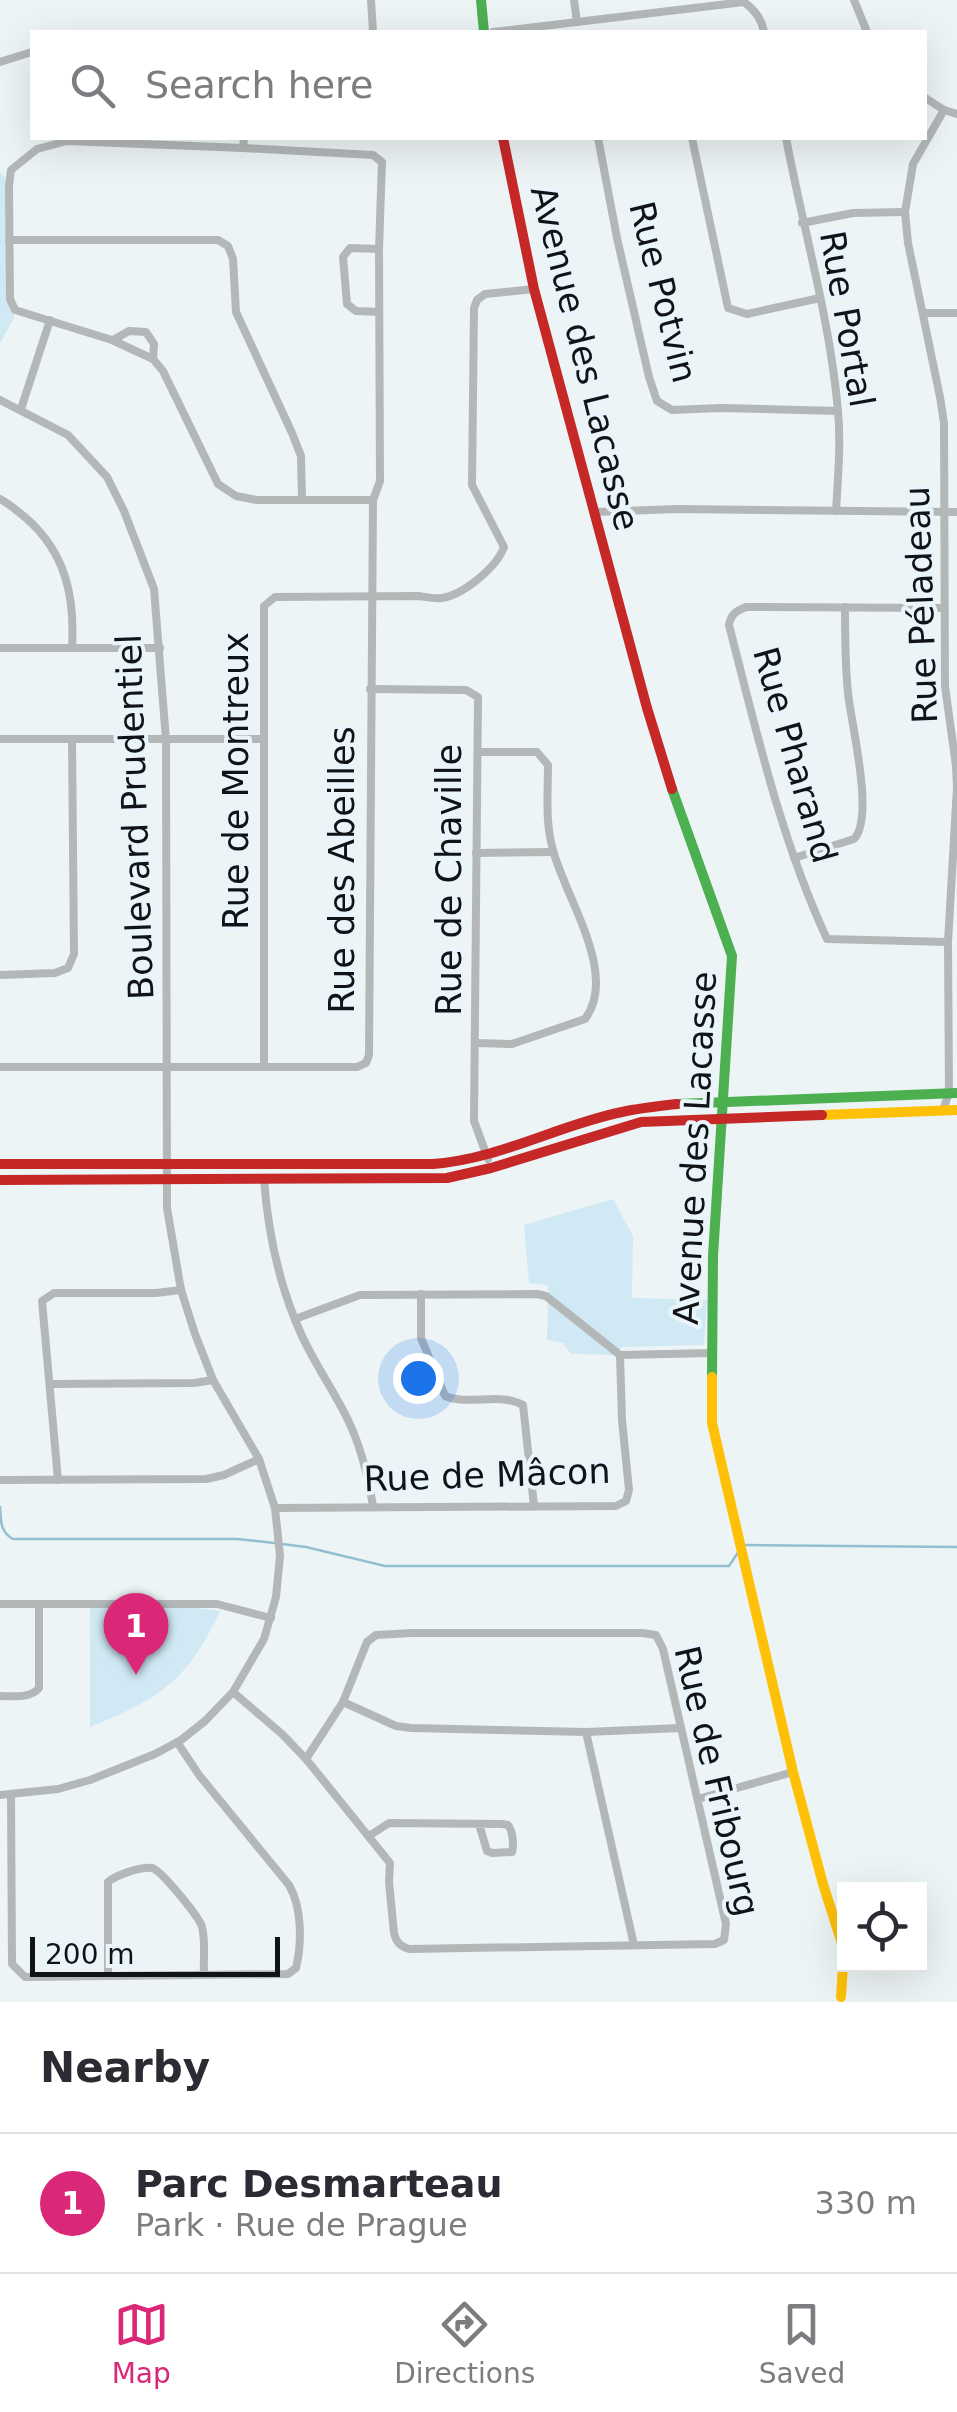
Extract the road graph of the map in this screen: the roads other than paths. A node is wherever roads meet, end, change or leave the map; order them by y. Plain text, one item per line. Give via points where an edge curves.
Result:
1 (371, 0) edge
2 (480, 0) edge
3 (574, 0) edge
4 (854, 0) edge
5 (576, 22) junction
6 (374, 30) edge
7 (484, 30) edge
8 (509, 30) edge
9 (764, 30) edge
10 (866, 30) edge
11 (30, 53) edge
12 (0, 62) edge
13 (927, 99) edge
14 (944, 110) junction
15 (957, 114) edge
16 (927, 137) edge
17 (244, 140) edge
18 (503, 140) edge
19 (598, 140) edge
20 (692, 140) edge
21 (786, 140) edge
22 (925, 140) edge
23 (244, 148) junction
24 (904, 212) junction
25 (802, 223) junction
26 (10, 240) junction
27 (379, 249) junction
28 (534, 289) junction
29 (820, 298) junction
30 (379, 312) junction
31 (923, 314) junction
32 (957, 314) edge
33 (50, 320) junction
34 (112, 340) junction
35 (153, 359) junction
36 (0, 400) edge
37 (21, 409) junction
38 (838, 411) junction
39 (942, 411) junction
40 (957, 411) edge
41 (0, 500) edge
42 (302, 500) junction
43 (373, 500) junction
44 (836, 511) junction
45 (596, 512) junction
46 (944, 512) junction
47 (957, 512) edge
48 (372, 598) junction
49 (845, 607) junction
50 (943, 608) junction
51 (0, 648) edge
52 (72, 648) junction
53 (160, 648) junction
54 (370, 689) junction
55 (0, 739) edge
56 (72, 739) junction
57 (263, 739) junction
58 (166, 740) junction
59 (478, 752) junction
60 (476, 852) junction
61 (553, 852) junction
62 (794, 858) junction
63 (948, 942) junction
64 (0, 975) edge
65 (476, 1043) junction
66 (0, 1066) edge
67 (168, 1066) junction
68 (264, 1066) junction
69 (953, 1093) edge
70 (724, 1103) junction
71 (943, 1110) junction
72 (957, 1110) edge
73 (722, 1120) junction
74 (486, 1155) junction
75 (0, 1164) edge
76 (166, 1166) junction
77 (491, 1168) junction
78 (166, 1179) junction
79 (264, 1179) junction
80 (0, 1180) edge
81 (180, 1290) junction
82 (421, 1294) junction
83 (295, 1319) junction
84 (712, 1352) junction
85 (620, 1355) junction
86 (214, 1380) junction
87 (50, 1384) junction
88 (259, 1459) junction
89 (0, 1480) edge
90 (58, 1480) junction
91 (374, 1506) junction
92 (534, 1506) junction
93 (275, 1508) junction
94 (0, 1604) edge
95 (40, 1604) junction
96 (271, 1618) junction
97 (233, 1692) junction
98 (0, 1696) edge
99 (343, 1702) junction
100 (680, 1728) junction
101 (586, 1732) junction
102 (178, 1742) junction
103 (306, 1759) junction
104 (793, 1772) junction
105 (0, 1795) edge
106 (10, 1795) junction
107 (698, 1799) junction
108 (479, 1824) junction
109 (369, 1836) junction
110 (634, 1945) junction
111 (204, 1974) junction
112 (108, 1975) junction
113 (841, 1997) dead end

1 - 6 street
2 - 7 street
3 - 5 street
4 - 10 street
5 - 8 street
5 - 9 street via 744,2
11 - 12 street
13 - 14 street
14 - 15 street
14 - 16 street, Rue Péladeau
17 - 23 street
18 - 28 street, Avenue des Lacasse
19 - 38 street, Rue Potvin via 656,401 672,410
20 - 29 street via 728,308 747,314
21 - 25 street, Rue Portal
22 - 24 street, Rue Péladeau via 913,164
23 - 26 street via 67,141 37,149 11,170
23 - 27 street, Rue des Abeilles via 373,154 382,162
24 - 25 street
24 - 31 street, Rue Péladeau
25 - 29 street, Rue Portal
26 - 33 street via 15,310
26 - 42 street via 218,240 228,246 236,312 301,456
27 - 30 street, Rue des Abeilles
27 - 30 street via 350,248 344,256 347,304
28 - 45 street, Avenue des Lacasse
28 - 48 street via 484,294 474,308 472,485 501,537 502,555 456,594
29 - 38 street, Rue Portal
30 - 43 street, Rue des Abeilles via 380,481
31 - 32 street
31 - 39 street, Rue Péladeau
33 - 34 street
33 - 37 street
34 - 35 street
34 - 35 street via 146,332
35 - 42 street via 218,484 256,500
36 - 37 street, Boulevard Prudentiel
37 - 53 street, Boulevard Prudentiel via 68,436 107,477 154,589
38 - 44 street, Rue Portal
39 - 40 street
39 - 46 street, Rue Péladeau
41 - 52 street via 40,530 63,564
42 - 43 street
43 - 48 street, Rue des Abeilles
44 - 45 street
44 - 46 street
45 - 70 street, Avenue des Lacasse via 674,794 732,956
46 - 47 street
46 - 50 street, Rue Péladeau
48 - 54 street, Rue des Abeilles
48 - 57 street, Rue de Montreux via 275,597 264,606
49 - 50 street, Rue Pharand
49 - 62 street via 860,833
49 - 62 street, Rue Pharand via 746,607 730,617
50 - 63 street, Rue Péladeau via 957,787
51 - 52 street
52 - 53 street
53 - 58 street, Boulevard Prudentiel
54 - 59 street, Rue de Chaville via 466,690 478,698
54 - 68 street, Rue des Abeilles via 369,1055 357,1067
55 - 56 street
56 - 58 street
56 - 64 street via 74,954 68,968 55,973
57 - 58 street
57 - 68 street, Rue de Montreux
58 - 67 street, Boulevard Prudentiel
59 - 60 street, Rue de Chaville
59 - 61 street via 537,752 548,765
60 - 61 street
60 - 65 street, Rue de Chaville
61 - 65 street via 595,966 591,1012 512,1044
62 - 63 street, Rue Pharand via 826,939
63 - 69 street, Rue Péladeau
65 - 74 street, Rue de Chaville via 474,1121
66 - 67 street, Rue des Abeilles
67 - 68 street, Rue des Abeilles
67 - 76 street, Boulevard Prudentiel
69 - 70 street
69 - 71 street, Rue Péladeau
70 - 73 street, Avenue des Lacasse
70 - 74 street via 635,1108
71 - 72 street
71 - 73 street
73 - 77 street via 642,1122
73 - 84 street, Avenue des Lacasse
74 - 76 street via 433,1164
74 - 77 street, Rue de Chaville
75 - 76 street
76 - 78 street, Boulevard Prudentiel
77 - 79 street via 447,1178
78 - 79 street
78 - 80 street
78 - 81 street, Boulevard Prudentiel
79 - 83 street via 272,1244
81 - 86 street, Boulevard Prudentiel
81 - 87 street via 54,1293 42,1302
82 - 83 street via 360,1295
82 - 85 street via 546,1296
82 - 92 street via 421,1338 441,1392 456,1400 523,1405
83 - 91 street via 352,1429
84 - 85 street
84 - 104 street, Avenue des Lacasse via 712,1423
85 - 92 street, Rue de Mâcon via 626,1501
86 - 87 street
86 - 88 street, Boulevard Prudentiel
87 - 90 street
88 - 90 street via 206,1479
88 - 93 street, Boulevard Prudentiel
89 - 90 street
91 - 92 street, Rue de Mâcon
91 - 93 street, Rue de Mâcon
93 - 96 street, Boulevard Prudentiel via 280,1556
94 - 95 street
95 - 96 street via 217,1604
95 - 98 street via 39,1688 26,1696
96 - 97 street, Boulevard Prudentiel
97 - 102 street, Boulevard Prudentiel
97 - 103 street, Rue de Fribourg
99 - 100 street, Rue de Fribourg via 376,1635 642,1633 656,1635 662,1648
99 - 101 street via 396,1726
99 - 103 street, Rue de Fribourg
100 - 101 street
100 - 107 street, Rue de Fribourg
101 - 110 street
102 - 106 street, Boulevard Prudentiel via 90,1780
102 - 111 street via 289,1885 298,1911 298,1961 288,1974
103 - 109 street, Rue de Fribourg
104 - 107 street
104 - 113 street, Avenue des Lacasse via 844,1950
105 - 106 street, Boulevard Prudentiel
106 - 112 street via 12,1964 25,1977
107 - 110 street, Rue de Fribourg via 724,1940
108 - 108 street via 487,1851 512,1852 508,1825
108 - 109 street via 390,1823
109 - 110 street, Rue de Fribourg via 390,1863 394,1933 403,1947
111 - 112 street
111 - 112 street via 200,1920 148,1868 108,1882

